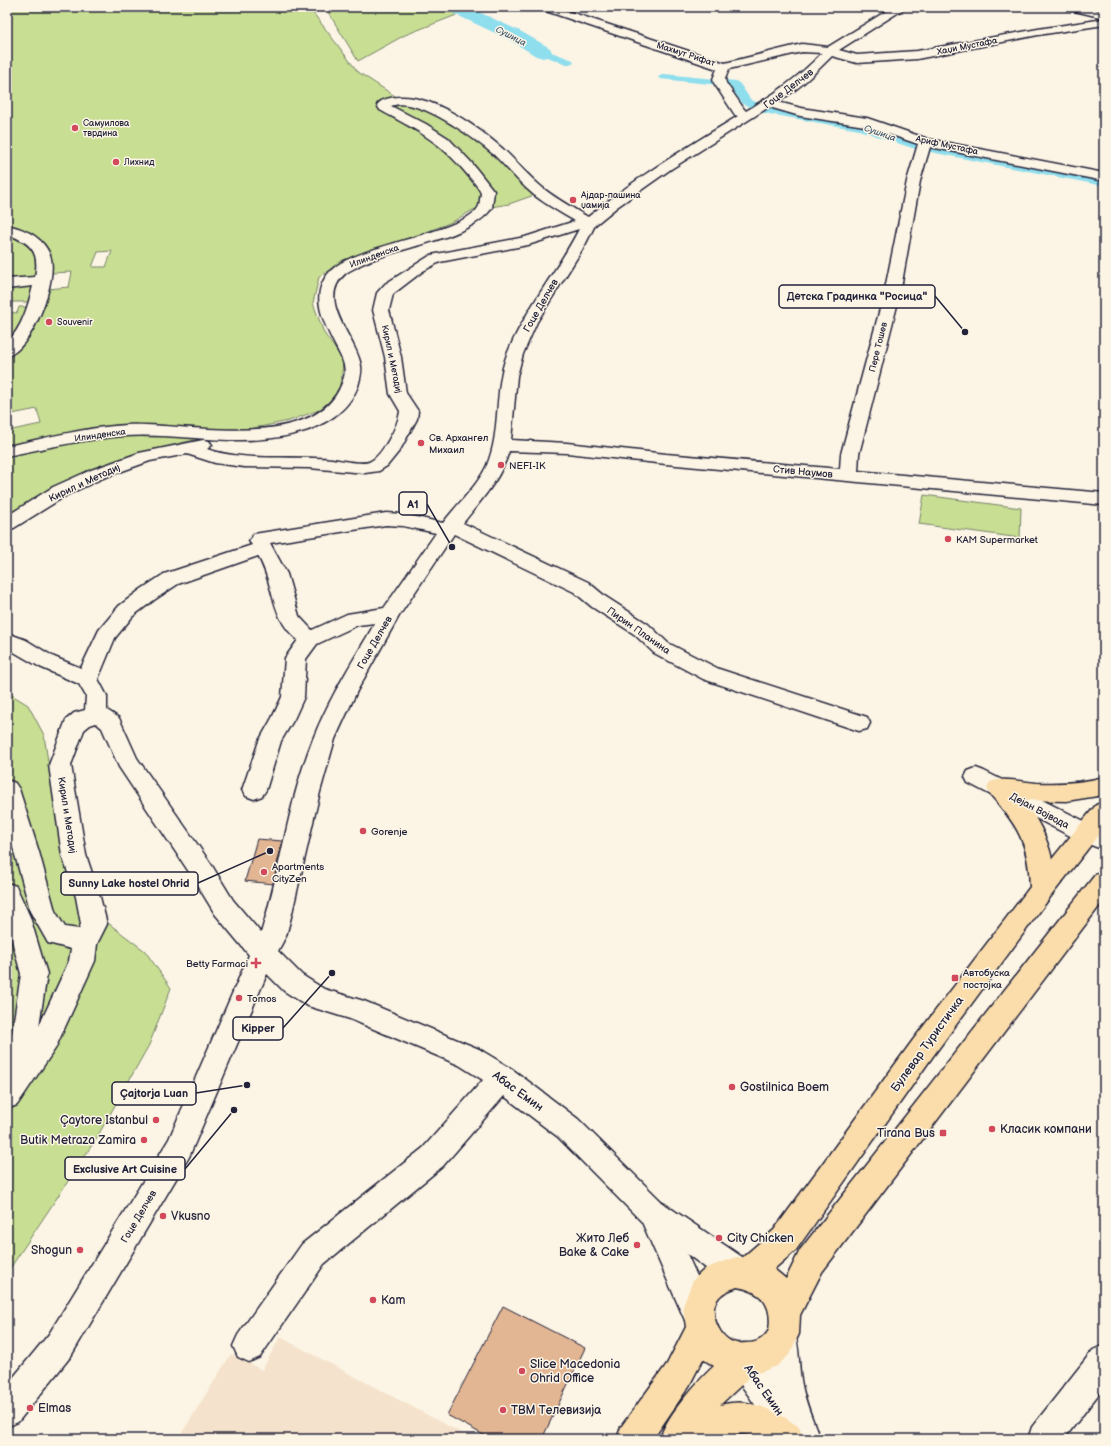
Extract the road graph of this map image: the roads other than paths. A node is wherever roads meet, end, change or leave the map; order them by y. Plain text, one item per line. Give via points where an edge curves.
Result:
1 (544, 7) edge
2 (901, 7) edge
3 (1070, 7) edge
4 (1104, 15) edge
5 (1104, 22) edge
6 (830, 51) junction
7 (724, 67) junction
8 (768, 103) junction
9 (748, 116) junction
10 (923, 146) junction
11 (1104, 177) edge
12 (589, 223) junction
13 (7, 228) edge
14 (42, 281) junction
15 (7, 284) edge
16 (7, 351) edge
17 (246, 437) junction
18 (502, 445) junction
19 (189, 448) junction
20 (7, 451) edge
21 (849, 475) junction
22 (1104, 499) edge
23 (7, 524) edge
24 (449, 528) junction
25 (263, 548) junction
26 (390, 614) junction
27 (310, 639) junction
28 (7, 640) edge
29 (86, 679) junction
30 (94, 715) junction
31 (859, 723) dead end
32 (976, 777) dead end
33 (1104, 786) edge
34 (998, 788) junction
35 (7, 789) edge
36 (254, 790) dead end
37 (1104, 811) edge
38 (1095, 837) edge
39 (1104, 882) edge
40 (1042, 889) junction
41 (7, 893) edge
42 (1093, 902) edge
43 (85, 938) junction
44 (263, 953) junction
45 (7, 1075) edge
46 (502, 1078) junction
47 (7, 1096) edge
48 (652, 1212) junction
49 (742, 1272) junction
50 (700, 1322) junction
51 (783, 1326) junction
52 (249, 1346) dead end
53 (743, 1360) junction
54 (1104, 1361) edge
55 (7, 1411) edge
56 (633, 1439) edge
57 (676, 1439) edge
58 (787, 1439) edge
59 (798, 1439) edge
60 (804, 1439) edge
61 (1044, 1439) edge

1 - 7 street, Махмут Рифат
2 - 6 street, Гоце Делчев
3 - 4 street
5 - 6 street, Хаџи Мустафа via 917,55 857,59
6 - 7 street, Махмут Рифат via 802,48
6 - 8 street, Гоце Делчев via 810,72
7 - 9 street via 720,81 739,112
8 - 9 street, Гоце Делчев
8 - 10 street, Ариф Мустафа via 800,112 867,122
9 - 12 street, Гоце Делчев via 666,166
10 - 11 street, Ариф Мустафа
10 - 21 street, Пере Тошев via 892,294 850,454
12 - 17 street, Илинденска via 540,193 492,146 462,124 419,104 401,100 386,102 383,104 384,107 444,141 488,191 488,202 482,213 468,222 445,232 360,259 338,271 328,285 327,297 333,324 351,360 353,370 342,401 335,410 308,424 291,430
12 - 18 street, Гоце Делчев via 578,245 528,322 515,354
12 - 19 street, Кирил и Методиј via 521,243 436,258 390,287 385,293 381,310 393,356 398,394 409,411 408,419 394,446 381,462 373,467 317,462 238,460 198,453
13 - 14 street via 28,238 41,250 45,262
14 - 15 street
14 - 16 street via 28,324
17 - 19 street, Кирил и Методиј
17 - 20 street, Илинденска via 144,430 117,431
18 - 21 street, Стив Наумов via 560,448
18 - 24 street, Гоце Делчев via 496,465 487,481
19 - 23 street, Кирил и Методиј via 145,457 97,474 60,492
21 - 22 street, Стив Наумов
24 - 25 street, Пирин Планина via 403,520 374,520 266,536 259,541
24 - 26 street, Гоце Делчев
24 - 31 street, Пирин Планина via 581,588 641,629 661,648 712,674
25 - 27 street via 277,573 286,613 299,632
25 - 29 street via 171,579 147,595 126,612 106,635
26 - 27 street via 354,619
26 - 44 street, Гоце Делчев via 346,691 324,739 308,792 280,913 273,936
27 - 36 street via 296,658 293,697 270,741
28 - 29 street via 47,662
29 - 30 street via 98,698
30 - 43 street, Кирил и Методиј via 82,719 74,726 60,765 74,854 94,924 89,936
30 - 44 street via 102,716 111,724 127,761 224,907
32 - 34 street, Дејан Војвода
33 - 34 main road via 1054,791
34 - 38 street, Дејан Војвода
34 - 40 main road via 1017,808 1034,837 1040,855
35 - 43 street via 43,913 57,936 78,940
37 - 38 main road, Булевар Туристичка
38 - 40 main road, Булевар Туристичка
39 - 42 main road
40 - 49 main road, Булевар Туристичка via 923,1048 785,1240
41 - 45 street via 18,917 34,974 25,1033
42 - 51 main road via 811,1261
43 - 47 street, Кирил и Методиј via 82,961 46,1040
44 - 46 street, Абас Емин via 293,983 317,998 355,1009 462,1054
44 - 55 street, Гоце Делчев via 179,1148 60,1345
46 - 48 street, Абас Емин via 568,1128
46 - 52 street via 433,1157 313,1254
48 - 49 street
48 - 50 street, Абас Емин
49 - 50 main road via 726,1273 716,1277 706,1287 700,1300
49 - 51 main road via 759,1277 768,1283 783,1302
50 - 53 main road via 708,1341 718,1351 730,1358
50 - 56 main road via 678,1375
51 - 53 main road via 774,1349 765,1356
51 - 60 street via 785,1381 794,1415
53 - 57 main road via 704,1398
53 - 59 street, Абас Емин
54 - 61 street
57 - 58 main road via 725,1420 751,1419

